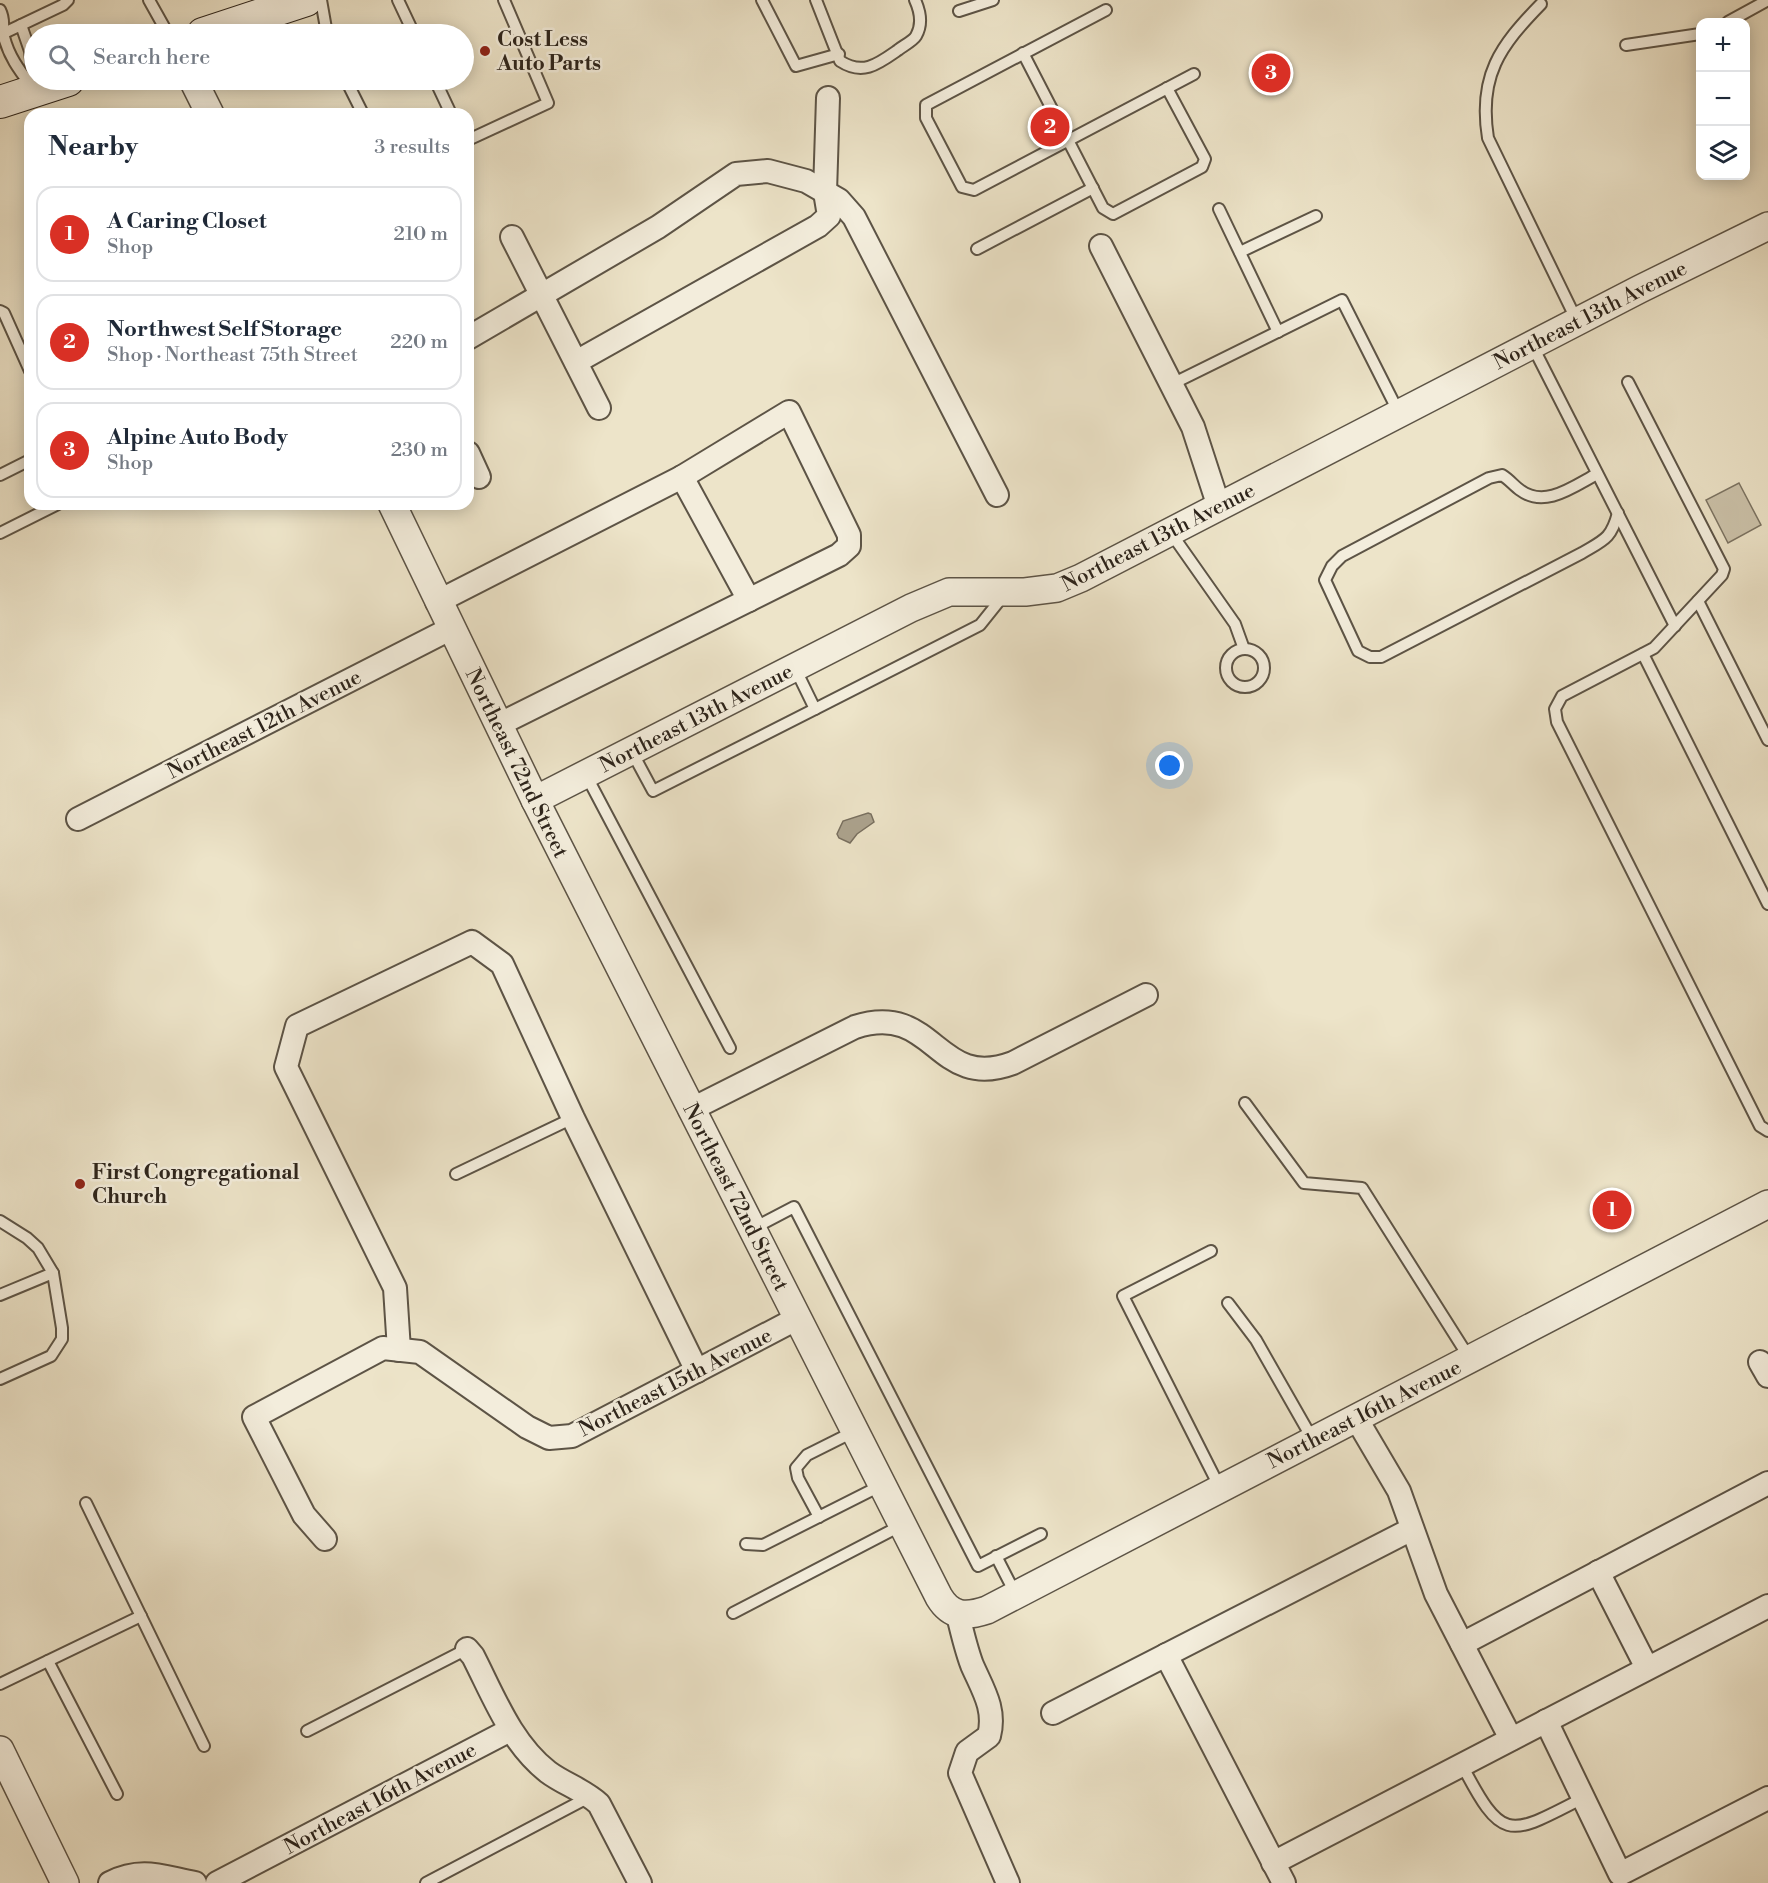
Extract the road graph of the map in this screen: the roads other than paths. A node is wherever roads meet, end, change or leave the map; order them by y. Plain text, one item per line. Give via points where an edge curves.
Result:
1 (68, 0) edge
2 (149, 0) edge
3 (306, 0) edge
4 (321, 0) edge
5 (398, 0) edge
6 (504, 0) edge
7 (762, 0) edge
8 (816, 0) edge
9 (915, 0) edge
10 (993, 0) edge
11 (1768, 0) edge
12 (1541, 4) dead end
13 (1106, 9) dead end
14 (0, 10) edge
15 (959, 11) dead end
16 (1735, 18) edge
17 (162, 24) edge
18 (233, 24) edge
19 (325, 24) edge
20 (409, 24) edge
21 (21, 25) junction
22 (1, 31) edge
23 (24, 34) edge
24 (1696, 35) edge
25 (1626, 45) dead end
26 (1023, 53) junction
27 (839, 54) junction
28 (1194, 74) dead end
29 (24, 76) edge
30 (1167, 88) junction
31 (38, 90) edge
32 (198, 90) edge
33 (351, 90) edge
34 (440, 90) edge
35 (35, 91) joint
36 (828, 98) dead end
37 (0, 102) edge
38 (207, 108) edge
39 (360, 108) edge
40 (449, 108) edge
41 (474, 137) edge
42 (1068, 140) junction
43 (1093, 188) junction
44 (825, 192) junction
45 (1220, 209) dead end
46 (1316, 216) dead end
47 (1768, 226) edge
48 (512, 237) dead end
49 (1101, 246) dead end
50 (977, 249) dead end
51 (1240, 252) junction
52 (541, 295) junction
53 (0, 311) edge
54 (1577, 321) junction
55 (1278, 332) junction
56 (474, 334) edge
57 (1532, 345) junction
58 (24, 357) edge
59 (576, 362) junction
60 (1628, 382) dead end
61 (1172, 384) junction
62 (599, 408) dead end
63 (1399, 413) junction
64 (24, 463) edge
65 (474, 466) edge
66 (1597, 474) junction
67 (0, 475) edge
68 (479, 477) dead end
69 (682, 477) junction
70 (997, 495) dead end
71 (1219, 507) junction
72 (46, 510) edge
73 (395, 510) edge
74 (1618, 513) junction
75 (1170, 532) junction
76 (0, 533) edge
77 (1006, 592) junction
78 (749, 600) junction
79 (1698, 601) junction
80 (437, 602) junction
81 (1675, 626) junction
82 (450, 629) junction
83 (1244, 649) dead end
84 (1643, 654) junction
85 (794, 667) junction
86 (815, 709) junction
87 (498, 725) junction
88 (1768, 740) edge
89 (632, 751) junction
90 (585, 775) junction
91 (535, 800) junction
92 (78, 819) dead end
93 (1768, 904) edge
94 (1146, 995) dead end
95 (730, 1048) dead end
96 (1245, 1103) dead end
97 (690, 1110) junction
98 (573, 1118) junction
99 (1768, 1131) edge
100 (456, 1174) dead end
101 (1768, 1204) edge
102 (0, 1221) edge
103 (752, 1229) junction
104 (1211, 1251) dead end
105 (52, 1273) junction
106 (0, 1295) edge
107 (1228, 1304) dead end
108 (798, 1318) junction
109 (399, 1350) junction
110 (1470, 1359) junction
111 (697, 1371) junction
112 (0, 1379) edge
113 (1356, 1418) junction
114 (855, 1431) junction
115 (1313, 1440) junction
116 (1768, 1483) edge
117 (882, 1485) junction
118 (1220, 1488) junction
119 (87, 1503) dead end
120 (819, 1517) junction
121 (903, 1525) junction
122 (1412, 1529) junction
123 (1041, 1533) dead end
124 (325, 1539) dead end
125 (746, 1544) dead end
126 (996, 1556) junction
127 (1598, 1572) junction
128 (1016, 1594) junction
129 (1768, 1606) edge
130 (733, 1613) dead end
131 (958, 1615) junction
132 (141, 1616) junction
133 (1461, 1644) junction
134 (466, 1649) joint
135 (1166, 1655) junction
136 (48, 1661) junction
137 (1647, 1668) junction
138 (0, 1684) edge
139 (1053, 1713) dead end
140 (1546, 1721) junction
141 (510, 1730) junction
142 (307, 1731) dead end
143 (1511, 1739) junction
144 (204, 1746) dead end
145 (0, 1750) edge
146 (1462, 1765) junction
147 (117, 1794) dead end
148 (591, 1796) junction
149 (1583, 1798) junction
150 (1768, 1798) edge
151 (1278, 1873) edge
152 (65, 1883) edge
153 (110, 1883) edge
154 (195, 1883) edge
155 (217, 1883) edge
156 (426, 1883) edge
157 (640, 1883) edge
158 (1008, 1883) edge

1 - 21 lane
2 - 17 lane
3 - 18 main road
4 - 19 lane
5 - 20 lane
6 - 41 lane via 548,103
7 - 27 lane via 796,66
8 - 27 lane
9 - 27 lane via 920,11 916,37 878,64 859,69 840,61
10 - 15 lane
11 - 16 lane
12 - 54 lane via 1509,37 1492,68 1484,112 1488,138
13 - 26 lane
14 - 22 lane via 5,21
21 - 22 lane
21 - 23 lane
22 - 29 lane via 13,62
24 - 25 lane
26 - 42 lane
26 - 42 lane via 926,105 926,118 962,187 974,190
28 - 30 lane
30 - 42 lane
30 - 43 lane via 1205,159 1202,167 1113,214 1103,208
31 - 35 main road
32 - 38 street
33 - 39 lane
34 - 40 lane
35 - 37 main road
36 - 44 street
42 - 43 lane
43 - 50 lane
44 - 52 street via 806,181 768,171 736,174 658,227
44 - 59 street via 829,216 818,226
44 - 70 street via 839,200 854,217
45 - 51 lane
46 - 51 lane
47 - 54 street, Northeast 13th Avenue
48 - 52 street
49 - 61 street
51 - 55 lane
52 - 56 street
52 - 59 street
53 - 58 lane
54 - 57 street, Northeast 13th Avenue
55 - 61 lane
55 - 63 lane via 1342,300
57 - 63 street, Northeast 13th Avenue
57 - 66 lane
59 - 62 street
60 - 79 lane via 1724,569
61 - 71 street via 1193,427
63 - 71 street, Northeast 13th Avenue
64 - 67 lane
65 - 68 street
66 - 74 lane
66 - 74 lane via 1550,498 1537,498 1520,490 1502,475 1489,478 1342,556 1324,580 1359,651 1370,657 1393,652 1582,553 1607,539
69 - 78 street
69 - 78 street via 789,412 849,535 849,546
69 - 80 street
71 - 75 street, Northeast 13th Avenue
72 - 76 lane
73 - 80 street, Northeast 72nd Street
74 - 81 lane
75 - 77 street, Northeast 13th Avenue via 1057,588
75 - 83 lane via 1235,624
77 - 85 street, Northeast 13th Avenue via 949,592
77 - 86 lane via 980,626
78 - 87 street
79 - 81 lane
79 - 88 lane
80 - 82 street, Northeast 72nd Street
81 - 84 lane
82 - 87 street, Northeast 72nd Street
82 - 92 street, Northeast 12th Avenue
84 - 93 lane
84 - 99 lane via 1562,696 1555,709 1557,722 1760,1126
85 - 86 lane
85 - 89 street, Northeast 13th Avenue
86 - 89 lane via 653,791
87 - 91 street, Northeast 72nd Street
89 - 90 street, Northeast 13th Avenue
90 - 91 street, Northeast 13th Avenue
90 - 95 lane
91 - 97 street, Northeast 72nd Street
94 - 97 street via 993,1070 955,1061 904,1023 876,1020
96 - 110 lane via 1304,1183 1362,1188
97 - 103 street, Northeast 72nd Street
98 - 100 lane
98 - 109 street via 502,964 472,942 297,1026 286,1067 394,1288
98 - 111 street
101 - 110 street, Northeast 16th Avenue
102 - 105 lane via 38,1248
103 - 108 street, Northeast 72nd Street
103 - 126 lane via 794,1207 978,1566
104 - 118 lane via 1123,1296
105 - 106 lane
105 - 112 lane via 62,1328 58,1348 42,1362
107 - 115 lane via 1256,1340
108 - 111 street, Northeast 15th Avenue
108 - 114 street, Northeast 72nd Street
109 - 111 street, Northeast 15th Avenue via 420,1352 527,1427 549,1438 572,1436
109 - 124 street via 383,1348 254,1417 304,1515
110 - 113 street, Northeast 16th Avenue
113 - 115 street, Northeast 16th Avenue
113 - 122 street via 1398,1491
114 - 117 street, Northeast 72nd Street
114 - 120 lane via 807,1455 796,1468
115 - 118 street, Northeast 16th Avenue
116 - 127 street
117 - 120 lane
117 - 121 street, Northeast 72nd Street
118 - 128 street, Northeast 16th Avenue
119 - 132 lane
120 - 125 lane via 763,1545
121 - 130 lane
121 - 131 street, Northeast 72nd Street via 945,1608
122 - 133 street via 1436,1594
122 - 135 street
123 - 126 lane
126 - 128 lane
127 - 133 street
127 - 137 street
128 - 131 street, Northeast 16th Avenue via 987,1610
129 - 137 street
131 - 158 street via 965,1647 987,1695 993,1723 989,1736 967,1752 960,1773
132 - 136 lane
132 - 144 lane
133 - 143 street
134 - 141 street
134 - 142 lane
135 - 139 street
135 - 151 street
136 - 138 lane
136 - 147 lane
137 - 140 street
140 - 143 street
140 - 149 street
141 - 148 street via 548,1772
141 - 155 street, Northeast 16th Avenue
143 - 146 street
145 - 152 street
146 - 149 lane via 1483,1805 1497,1820 1513,1827 1527,1826
146 - 151 street
148 - 156 lane
148 - 157 street via 608,1818
149 - 150 street via 1620,1874
153 - 154 street via 138,1873

